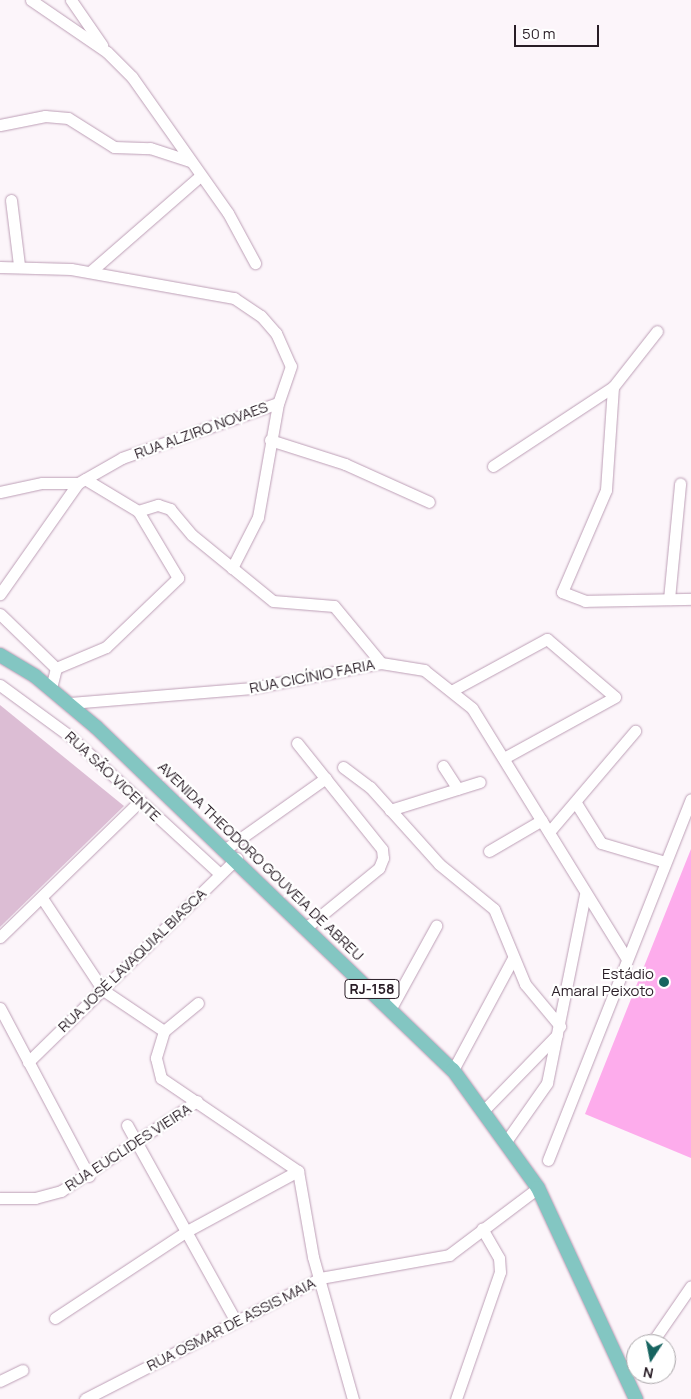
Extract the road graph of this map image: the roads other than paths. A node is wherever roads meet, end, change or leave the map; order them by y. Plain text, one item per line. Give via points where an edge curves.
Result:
1 (71, 0) edge
2 (34, 2) edge
3 (107, 52) junction
4 (0, 125) edge
5 (190, 162) junction
6 (200, 176) junction
7 (11, 200) dead end
8 (255, 263) dead end
9 (19, 265) junction
10 (0, 267) edge
11 (90, 272) junction
12 (657, 331) dead end
13 (613, 387) junction
14 (278, 403) junction
15 (270, 440) junction
16 (493, 466) dead end
17 (81, 481) junction
18 (680, 484) dead end
19 (0, 492) edge
20 (428, 502) dead end
21 (138, 511) junction
22 (232, 568) junction
23 (0, 594) edge
24 (668, 599) junction
25 (691, 599) edge
26 (0, 614) edge
27 (0, 655) edge
28 (381, 663) junction
29 (56, 668) junction
30 (0, 685) edge
31 (51, 688) junction
32 (453, 690) junction
33 (70, 703) junction
34 (635, 731) dead end
35 (297, 743) dead end
36 (504, 758) junction
37 (443, 766) dead end
38 (343, 767) dead end
39 (326, 778) junction
40 (480, 782) dead end
41 (458, 789) junction
42 (691, 799) edge
43 (139, 802) junction
44 (576, 803) junction
45 (390, 810) junction
46 (542, 820) junction
47 (549, 832) junction
48 (489, 851) dead end
49 (232, 853) junction
50 (665, 862) junction
51 (220, 874) junction
52 (585, 895) junction
53 (42, 898) junction
54 (308, 926) junction
55 (436, 926) dead end
56 (0, 937) edge
57 (626, 957) junction
58 (513, 958) junction
59 (103, 990) junction
60 (198, 1003) dead end
61 (0, 1008) edge
62 (391, 1008) junction
63 (558, 1030) junction
64 (164, 1031) junction
65 (28, 1062) junction
66 (453, 1070) junction
67 (197, 1102) junction
68 (485, 1109) junction
69 (127, 1125) dead end
70 (507, 1140) junction
71 (137, 1141) junction
72 (548, 1160) dead end
73 (298, 1171) junction
74 (90, 1176) junction
75 (538, 1188) junction
76 (0, 1198) edge
77 (482, 1228) junction
78 (187, 1231) junction
79 (320, 1278) junction
80 (691, 1286) edge
81 (55, 1318) dead end
82 (236, 1322) junction
83 (658, 1334) edge
84 (23, 1370) dead end
85 (626, 1379) edge
86 (0, 1381) edge
87 (628, 1384) edge
88 (85, 1399) edge
89 (353, 1399) edge
90 (456, 1399) edge
91 (636, 1399) edge

1 - 3 street
2 - 3 street
3 - 5 street via 147,95
4 - 5 street via 45,116 68,118 114,147 150,148
5 - 6 street
6 - 8 street via 228,213
6 - 11 street
7 - 9 street
9 - 10 street, RUA ALZIRO NOVAES
9 - 11 street, RUA ALZIRO NOVAES
11 - 14 street, RUA ALZIRO NOVAES via 244,303 261,316 288,354 291,375
12 - 13 street
13 - 16 street
13 - 24 street via 606,490 562,592 580,600
14 - 15 street
14 - 17 street, RUA ALZIRO NOVAES via 182,434
15 - 20 street via 345,464
15 - 22 street via 258,517
17 - 19 street via 42,483
17 - 21 street
17 - 23 street
18 - 24 street
21 - 22 street via 158,505 170,509 192,535
21 - 29 street via 176,569 177,581 106,648
22 - 28 street via 273,601 334,606
24 - 25 street
26 - 29 street
27 - 31 main road, AVENIDA THEODORO GOUVEIA DE ABREU / RJ-158
28 - 32 street, RUA CICÍNIO FARIA via 424,670
28 - 33 street, RUA CICÍNIO FARIA via 252,688
29 - 31 street
30 - 43 street, RUA SÃO VICENTE via 72,737
31 - 33 main road, AVENIDA THEODORO GOUVEIA DE ABREU / RJ-158
32 - 36 street, RUA CICÍNIO FARIA via 472,708
32 - 36 street via 547,639 615,697
33 - 49 main road, AVENIDA THEODORO GOUVEIA DE ABREU / RJ-158
34 - 44 street
35 - 39 street
36 - 46 street, RUA CICÍNIO FARIA
37 - 41 street
38 - 45 street
39 - 49 street, RUA JOSÉ LAVAQUIAL BIASCA
39 - 54 street via 382,849 384,858 379,868
40 - 41 street
41 - 45 street
42 - 50 street
43 - 51 street, RUA SÃO VICENTE
43 - 53 street
44 - 47 street
44 - 50 street via 601,843
45 - 58 street via 421,847 494,909
46 - 47 street, RUA CICÍNIO FARIA
46 - 48 street
47 - 52 street, RUA CICÍNIO FARIA
49 - 51 street, RUA JOSÉ LAVAQUIAL BIASCA
49 - 54 main road, AVENIDA THEODORO GOUVEIA DE ABREU / RJ-158
50 - 57 street
51 - 59 street, RUA JOSÉ LAVAQUIAL BIASCA
52 - 57 street, RUA CICÍNIO FARIA
52 - 63 street
53 - 56 street
53 - 59 street
54 - 62 main road, AVENIDA THEODORO GOUVEIA DE ABREU / RJ-158
55 - 62 street
57 - 72 street
58 - 63 street via 525,984
58 - 66 street
59 - 64 street
59 - 65 street, RUA JOSÉ LAVAQUIAL BIASCA
60 - 64 street
61 - 65 street
62 - 66 main road, AVENIDA THEODORO GOUVEIA DE ABREU / RJ-158
63 - 68 street
63 - 70 street via 547,1083
64 - 67 street via 156,1069
65 - 74 street
66 - 68 main road, AVENIDA THEODORO GOUVEIA DE ABREU / RJ-158
67 - 71 street, RUA EUCLIDES VIEIRA
67 - 73 street
68 - 70 main road, AVENIDA THEODORO GOUVEIA DE ABREU / RJ-158
69 - 71 street
70 - 75 main road, AVENIDA THEODORO GOUVEIA DE ABREU / RJ-158
71 - 74 street, RUA EUCLIDES VIEIRA
71 - 78 street
73 - 78 street
73 - 79 street
74 - 76 street, RUA EUCLIDES VIEIRA via 48,1196
75 - 77 street, RUA OSMAR DE ASSIS MAIA
75 - 85 main road, AVENIDA THEODORO GOUVEIA DE ABREU / RJ-158
77 - 79 street, RUA OSMAR DE ASSIS MAIA via 449,1255
77 - 90 street via 499,1258 500,1272
78 - 81 street
78 - 82 street
79 - 82 street, RUA OSMAR DE ASSIS MAIA
79 - 89 street
80 - 83 street
82 - 88 street, RUA OSMAR DE ASSIS MAIA
84 - 86 street
87 - 91 main road, AVENIDA THEODORO GOUVEIA DE ABREU / RJ-158

